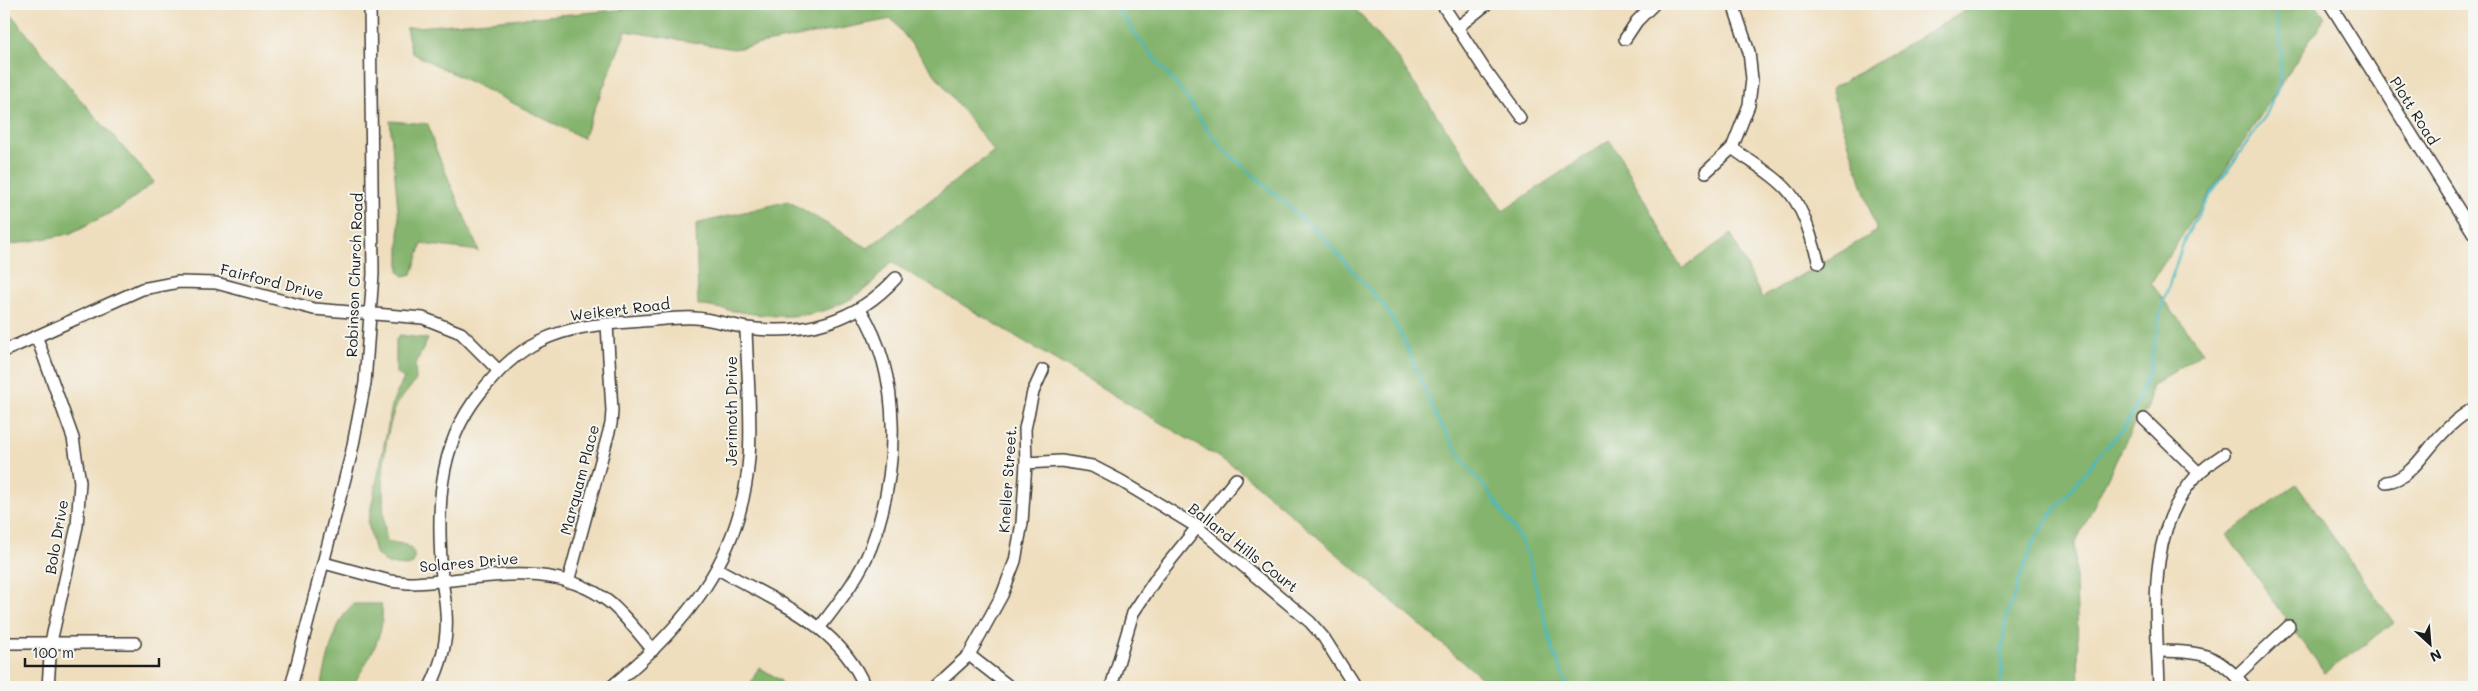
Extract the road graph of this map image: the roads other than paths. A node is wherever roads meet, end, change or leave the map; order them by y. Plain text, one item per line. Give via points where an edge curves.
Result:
1 (370, 4) edge
2 (1442, 4) edge
3 (1487, 4) edge
4 (1654, 4) edge
5 (1732, 4) edge
6 (2330, 4) edge
7 (1458, 27) junction
8 (1624, 39) dead end
9 (1520, 118) dead end
10 (1732, 148) junction
11 (1706, 172) dead end
12 (2474, 234) edge
13 (1819, 263) dead end
14 (896, 278) dead end
15 (860, 308) junction
16 (372, 313) junction
17 (607, 324) junction
18 (746, 328) junction
19 (37, 338) junction
20 (4, 351) edge
21 (498, 370) junction
22 (1043, 370) dead end
23 (2474, 408) edge
24 (2144, 419) dead end
25 (2224, 454) dead end
26 (1026, 462) junction
27 (2199, 473) junction
28 (1236, 479) dead end
29 (2386, 482) dead end
30 (1197, 527) junction
31 (324, 562) junction
32 (718, 569) junction
33 (442, 580) junction
34 (568, 582) junction
35 (2289, 626) dead end
36 (820, 627) junction
37 (134, 642) dead end
38 (4, 643) edge
39 (50, 643) junction
40 (653, 650) junction
41 (2158, 651) junction
42 (969, 655) junction
43 (2236, 676) junction
44 (48, 687) edge
45 (291, 687) edge
46 (430, 687) edge
47 (611, 687) edge
48 (865, 687) edge
49 (934, 687) edge
50 (1010, 687) edge
51 (1111, 687) edge
52 (1355, 687) edge
53 (2159, 687) edge
54 (2245, 687) edge

1 - 16 street, Robinson Church Road
2 - 7 street
3 - 7 street
4 - 8 street
5 - 10 street via 1749,52 1752,79 1748,105
6 - 12 street, Plott Road
7 - 9 street
10 - 11 street
10 - 13 street via 1792,196 1802,213
14 - 15 street, Weikert Road via 884,292
15 - 18 street, Weikert Road via 827,324 799,330
15 - 36 street via 874,330 889,397 892,434 887,494 863,563
16 - 19 street, Fairford Drive via 314,310 228,285 179,282 130,293
16 - 21 street, Fairford Drive via 423,318 449,327 472,342
16 - 31 street, Robinson Church Road via 359,421
17 - 18 street, Weikert Road via 695,318
17 - 21 street, Weikert Road via 563,332 540,341
17 - 34 street, Marquam Place via 611,424
18 - 32 street, Jerimoth Drive via 749,456 746,486 739,516
19 - 20 street, Fairford Drive
19 - 39 street, Bolo Drive via 72,438 80,482 77,526
21 - 33 street, Weikert Road via 466,410 448,450 441,492
22 - 26 street, Kneller Street. via 1033,392 1024,429
23 - 29 street via 2445,431 2405,475 2394,482
24 - 27 street
25 - 27 street
26 - 30 street, Ballard Hills Court via 1061,461 1092,466
26 - 42 street, Kneller Street. via 1022,523 1015,560 1002,595
27 - 41 street via 2175,507 2161,546 2157,576
28 - 30 street
30 - 51 street via 1133,613
30 - 52 street, Ballard Hills Court via 1310,622
31 - 33 street, Solares Drive via 390,581
31 - 45 street, Robinson Church Road
32 - 36 street
32 - 40 street, Jerimoth Drive via 687,613
33 - 34 street, Solares Drive via 521,573
33 - 46 street, Weikert Road via 446,614 443,653
34 - 40 street, Solares Drive via 594,592 610,603
35 - 43 street
36 - 48 street via 849,657
37 - 39 street
38 - 39 street
39 - 44 street, Bolo Drive
40 - 47 street, Jerimoth Drive
41 - 43 street via 2202,653 2222,662
41 - 53 street
42 - 49 street, Kneller Street.
42 - 50 street
43 - 54 street

